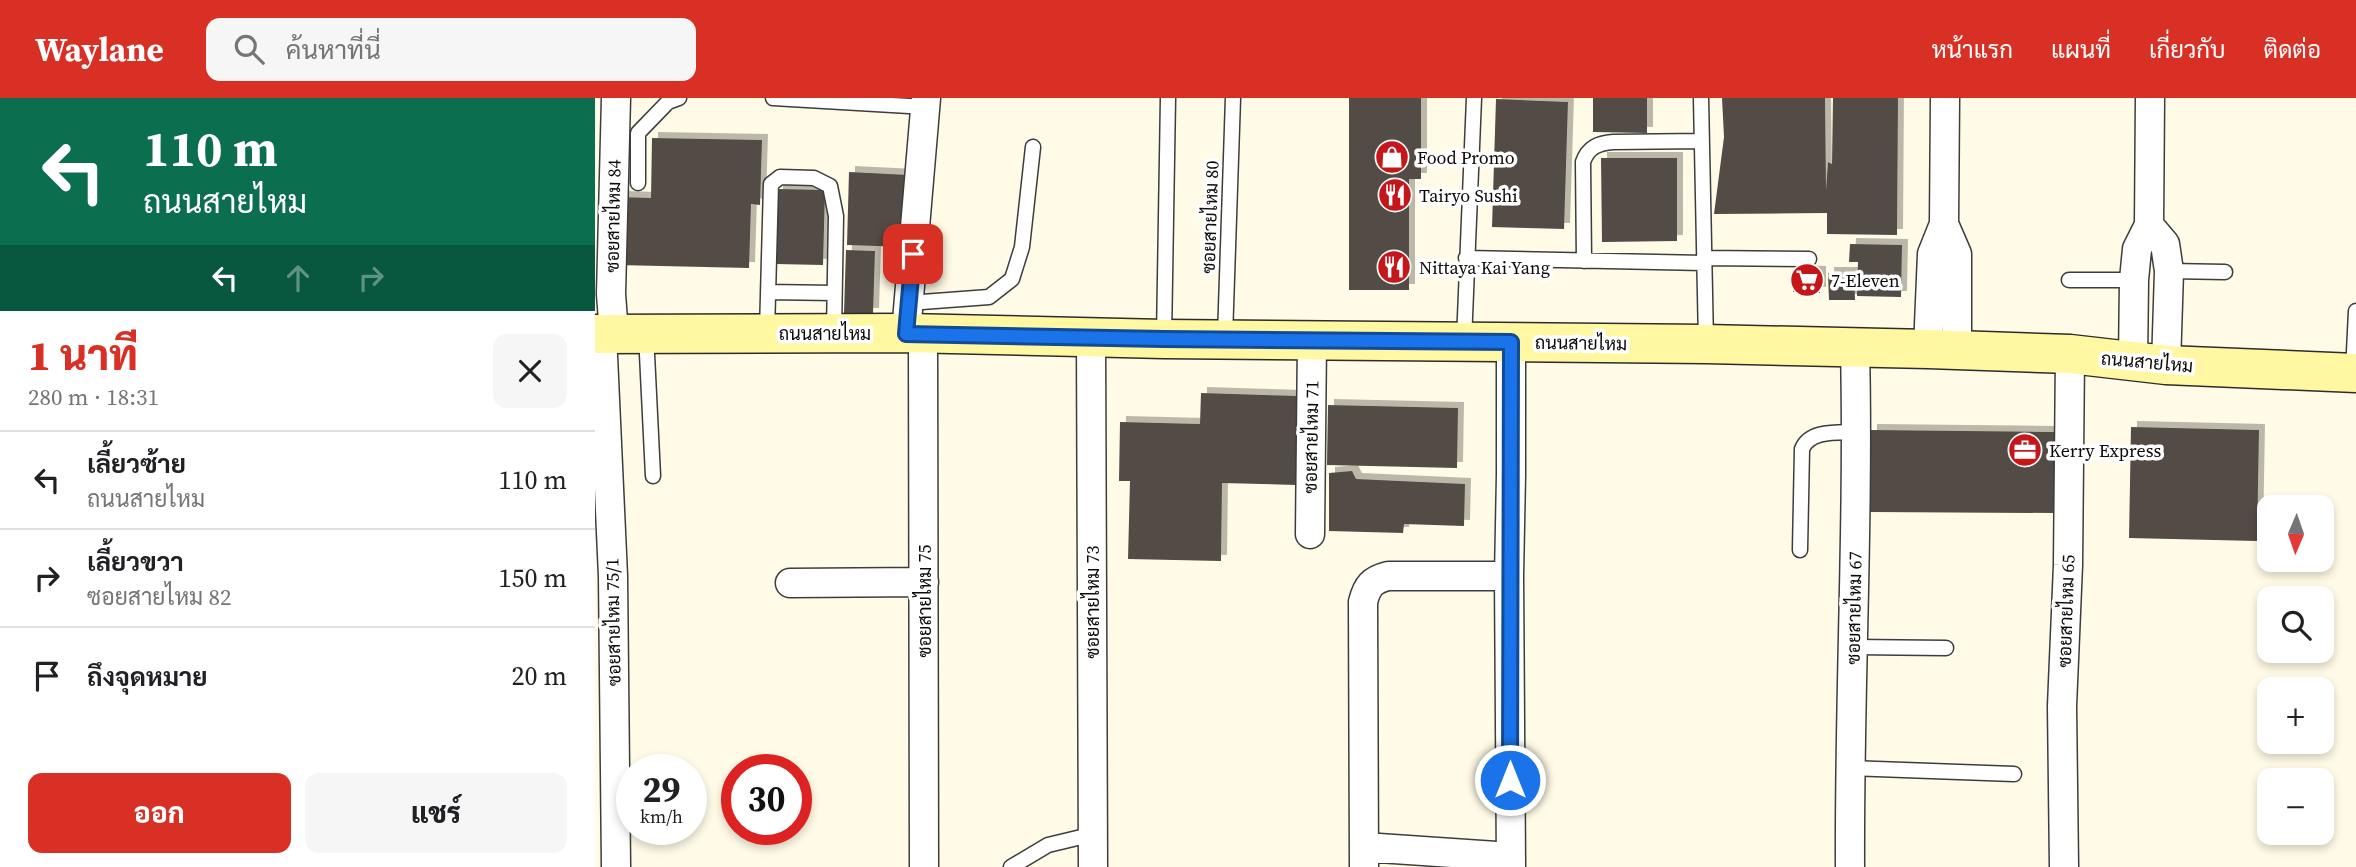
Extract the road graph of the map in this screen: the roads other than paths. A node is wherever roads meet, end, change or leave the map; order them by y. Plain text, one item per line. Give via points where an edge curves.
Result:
1 (616, 98) edge
2 (679, 98) edge
3 (773, 98) edge
4 (1168, 98) edge
5 (1233, 98) edge
6 (1474, 98) edge
7 (1701, 98) edge
8 (1945, 98) edge
9 (2150, 98) edge
10 (926, 102) edge
11 (1701, 141) junction
12 (1033, 147) dead end
13 (638, 183) dead end
14 (2149, 225) junction
15 (1466, 258) junction
16 (1809, 259) dead end
17 (1584, 261) junction
18 (1704, 261) junction
19 (2169, 271) junction
20 (2225, 272) dead end
21 (2069, 279) dead end
22 (2134, 280) junction
23 (768, 292) junction
24 (834, 293) junction
25 (2356, 311) edge
26 (912, 324) junction
27 (767, 333) junction
28 (614, 334) edge
29 (834, 334) junction
30 (1091, 338) junction
31 (1225, 338) junction
32 (1164, 339) junction
33 (1312, 340) junction
34 (1464, 342) junction
35 (1511, 342) junction
36 (1706, 344) junction
37 (1855, 348) junction
38 (1943, 350) junction
39 (2070, 354) junction
40 (2150, 363) junction
41 (2355, 373) edge
42 (1857, 432) junction
43 (653, 476) dead end
44 (1310, 534) dead end
45 (1800, 550) dead end
46 (1509, 576) junction
47 (924, 582) junction
48 (790, 583) dead end
49 (1854, 647) junction
50 (1946, 649) dead end
51 (1849, 768) junction
52 (2014, 774) dead end
53 (1094, 834) junction
54 (1364, 857) edge
55 (1511, 862) edge
56 (616, 867) edge
57 (924, 867) edge
58 (1010, 867) edge
59 (1094, 867) edge
60 (1850, 867) edge
61 (2064, 867) edge

1 - 28 street, ซอยสายไหม 84
2 - 13 lane via 668,102 638,133
3 - 10 lane
4 - 32 lane
5 - 31 lane, ซอยสายไหม 80
6 - 15 lane
7 - 11 lane
8 - 38 street via 1944,223 1957,254
9 - 14 street
10 - 26 street, ซอยสายไหม 75
11 - 17 lane via 1599,143 1591,149 1583,162
11 - 18 lane
12 - 26 lane via 1022,247 1012,279 989,297
14 - 19 street via 2165,244
14 - 22 street via 2137,248
15 - 17 lane
15 - 34 lane
16 - 18 lane
17 - 18 lane
18 - 36 lane
19 - 20 lane
19 - 40 street
21 - 22 lane
22 - 40 street
23 - 24 lane
23 - 24 lane via 771,184 780,177 792,177 814,178 830,186 836,216
23 - 27 lane
24 - 29 lane
25 - 41 lane
26 - 29 main road, ถนนสายไหม
26 - 30 main road, ถนนสายไหม
26 - 47 street, ซอยสายไหม 75
27 - 28 main road, ถนนสายไหม
27 - 29 main road, ถนนสายไหม
28 - 43 lane
28 - 56 street, ซอยสายไหม 75/1
30 - 32 main road, ถนนสายไหม
30 - 53 street, ซอยสายไหม 73
31 - 32 main road, ถนนสายไหม
31 - 33 main road, ถนนสายไหม
33 - 34 main road, ถนนสายไหม
33 - 44 street, ซอยสายไหม 71
34 - 35 main road, ถนนสายไหม
35 - 36 main road, ถนนสายไหม
35 - 46 street
36 - 37 main road, ถนนสายไหม
37 - 38 main road, ถนนสายไหม
37 - 42 street, ซอยสายไหม 67
38 - 39 main road, ถนนสายไหม
39 - 40 main road, ถนนสายไหม
39 - 61 street, ซอยสายไหม 65 via 2069,565 2062,706
40 - 41 main road, ถนนสายไหม
42 - 45 lane via 1812,436 1805,441
42 - 49 street, ซอยสายไหม 67
46 - 54 street via 1388,576 1367,588 1363,602
46 - 55 street
47 - 48 street
47 - 57 street, ซอยสายไหม 75
49 - 50 lane
49 - 51 street, ซอยสายไหม 67
51 - 52 lane
51 - 60 street, ซอยสายไหม 67
53 - 58 lane via 1048,845
53 - 59 street, ซอยสายไหม 73
54 - 55 street

